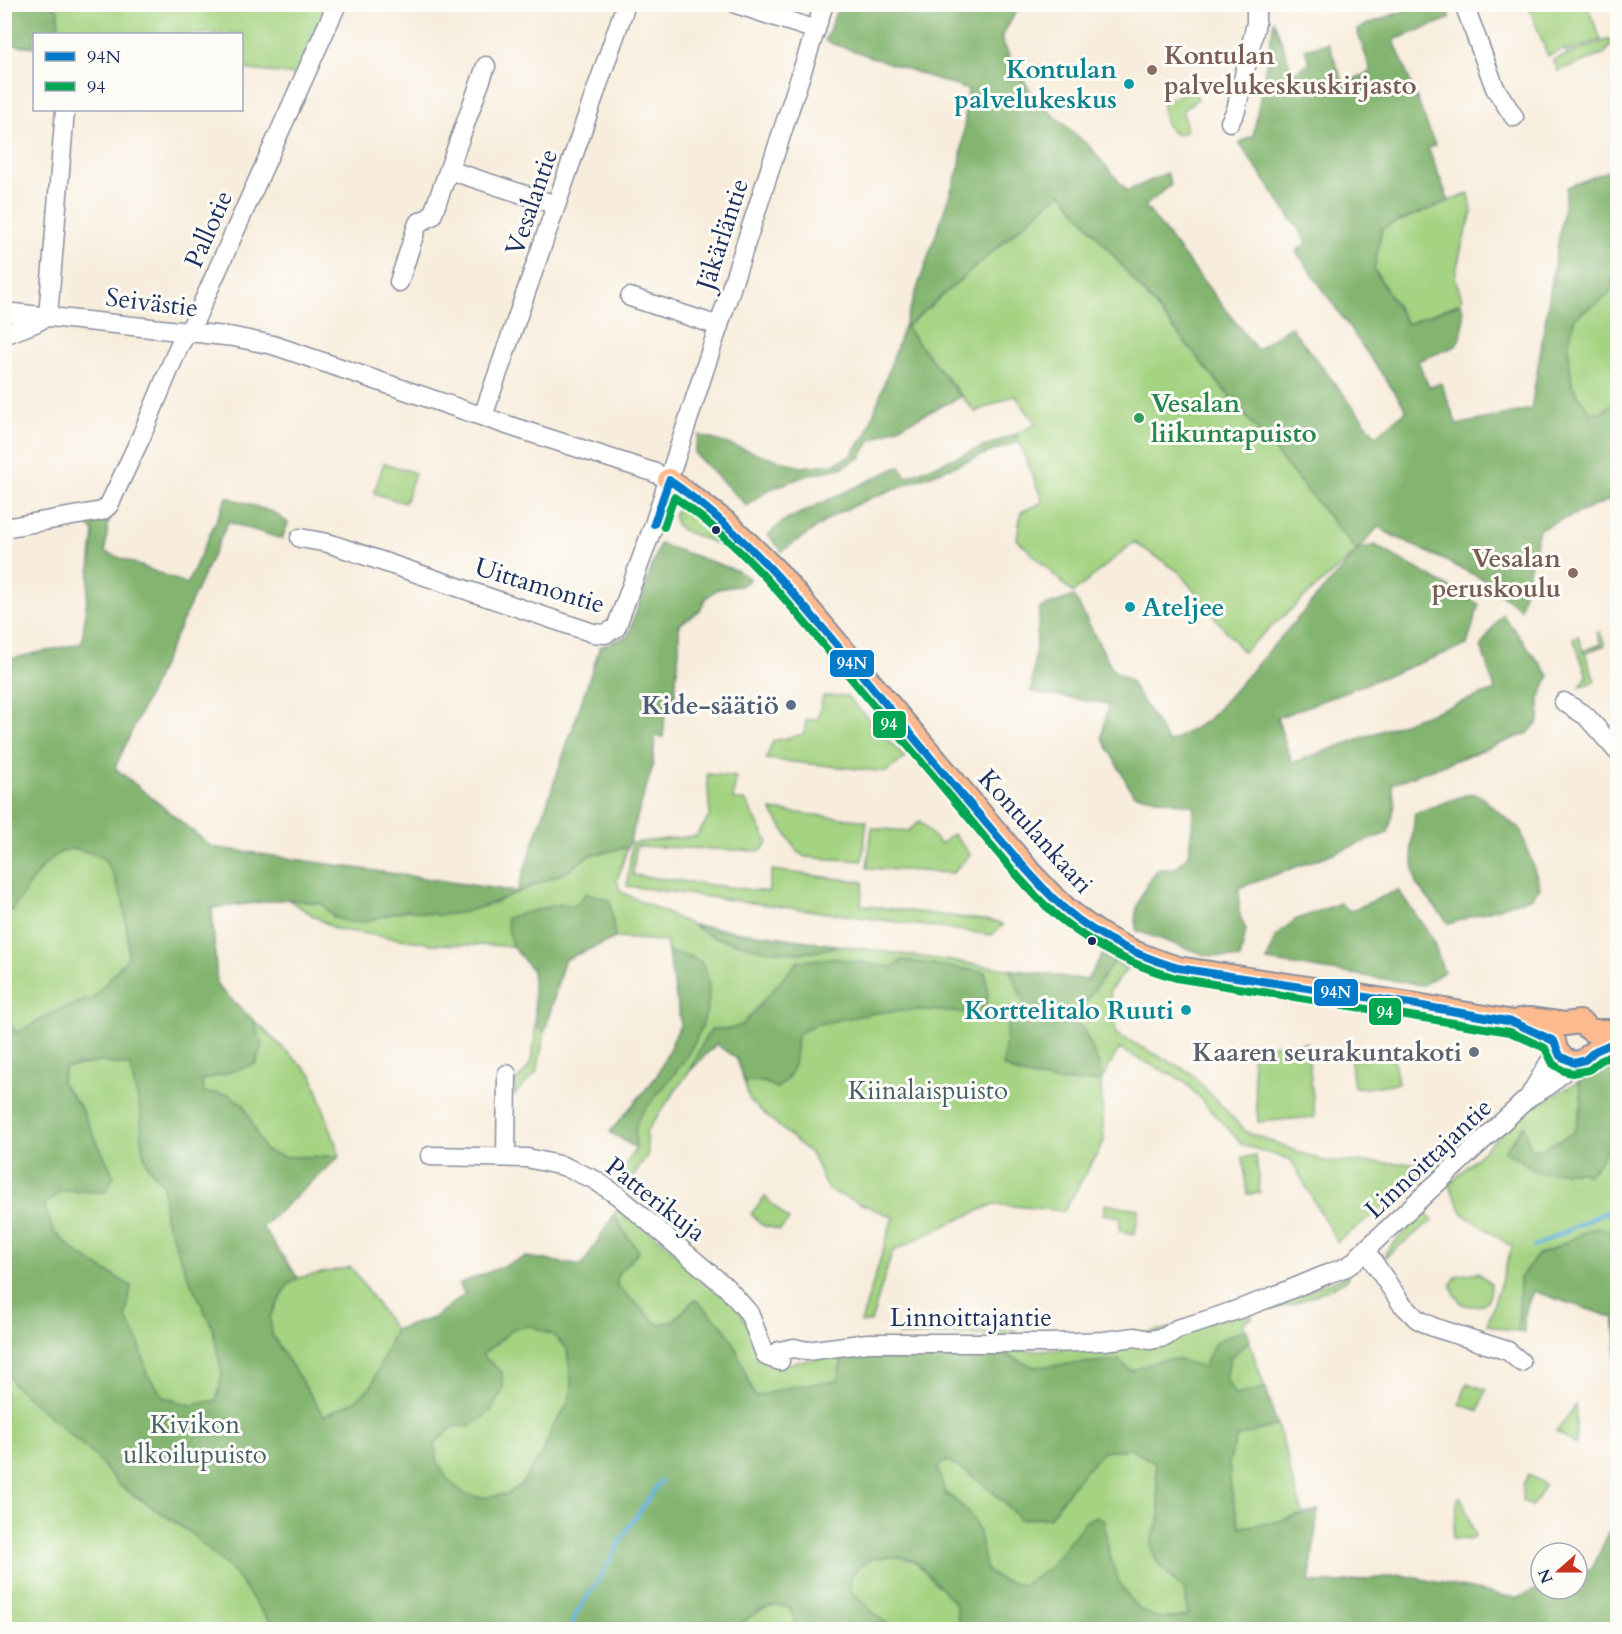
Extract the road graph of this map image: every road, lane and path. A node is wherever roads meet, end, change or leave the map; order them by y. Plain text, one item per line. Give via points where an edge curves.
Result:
1 (337, 4) edge
2 (626, 4) edge
3 (736, 4) edge
4 (824, 4) edge
5 (1256, 4) edge
6 (1464, 4) edge
7 (816, 30) junction
8 (486, 66) dead end
9 (65, 111) edge
10 (1514, 117) dead end
11 (1230, 122) dead end
12 (449, 170) junction
13 (556, 205) junction
14 (399, 282) dead end
15 (630, 297) dead end
16 (4, 312) edge
17 (48, 316) junction
18 (719, 326) junction
19 (187, 332) junction
20 (4, 335) edge
21 (483, 416) junction
22 (669, 480) junction
23 (4, 528) edge
24 (300, 538) dead end
25 (1564, 702) dead end
26 (1617, 752) edge
27 (1617, 1031) edge
28 (1617, 1041) edge
29 (1572, 1044) junction
30 (507, 1074) dead end
31 (430, 1156) dead end
32 (506, 1157) junction
33 (1363, 1253) junction
34 (769, 1357) joint
35 (1521, 1362) dead end

1 - 19 street, Pallotie
2 - 13 street, Vesalantie
3 - 7 street
4 - 7 street, Jäkärläntie
5 - 11 street via 1256,24
6 - 10 street via 1496,88
7 - 18 street, Jäkärläntie
8 - 12 street
9 - 17 street
12 - 13 street
12 - 14 street via 432,216 418,223
13 - 21 street, Vesalantie
15 - 18 street
16 - 17 street, Seivästie
17 - 19 street, Seivästie
17 - 20 street
18 - 22 street, Jäkärläntie
19 - 21 street, Seivästie via 245,339 292,352
19 - 23 street, Pallotie via 109,505 102,512
21 - 22 street, Seivästie
22 - 24 street, Uittamontie via 618,624 605,634 328,543
22 - 29 main road, Kontulankaari via 757,551 1034,877 1092,931 1129,951 1178,968 1513,1022
25 - 26 street via 1586,716
27 - 29 main road, Kontulankaari
28 - 29 main road
29 - 33 street, Linnoittajantie via 1529,1097
30 - 32 street
31 - 32 street, Patterikuja
32 - 34 street, Patterikuja via 563,1166 613,1192 737,1298 754,1322
33 - 34 street, Linnoittajantie via 1348,1257 1328,1274 1303,1286 1257,1303 1177,1329 1163,1327 1135,1337 1104,1341 868,1343 807,1351 794,1348
33 - 35 street via 1417,1318 1433,1327 1508,1351

